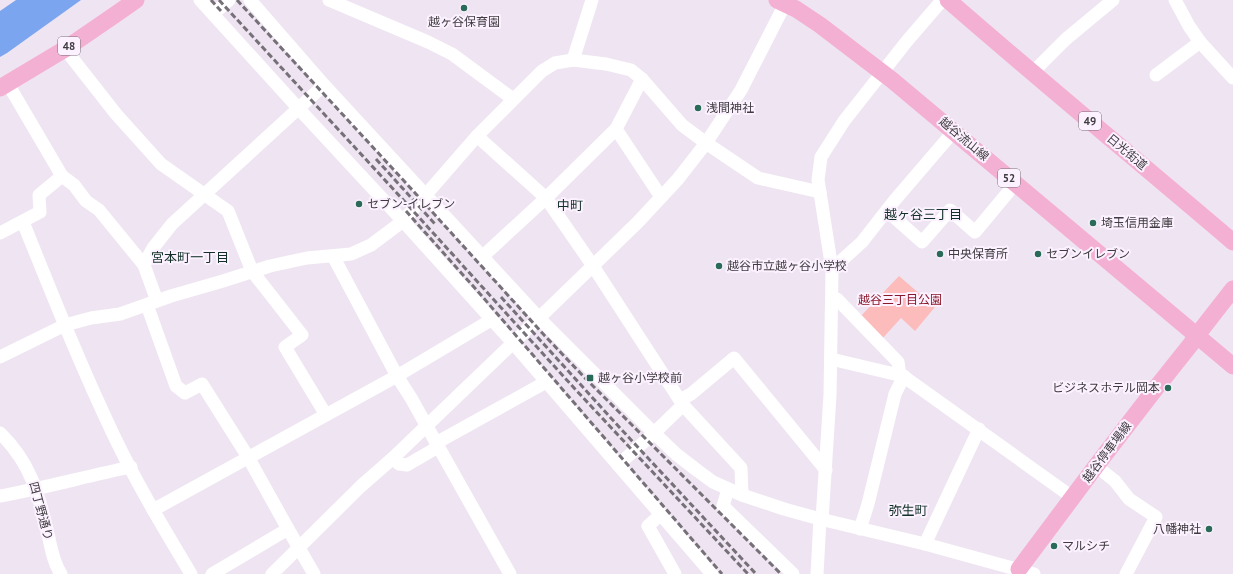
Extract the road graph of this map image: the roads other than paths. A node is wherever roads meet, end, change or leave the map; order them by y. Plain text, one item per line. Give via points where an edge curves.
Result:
1 (136, 0) edge
2 (200, 0) edge
3 (230, 0) edge
4 (250, 0) edge
5 (329, 0) edge
6 (592, 0) edge
7 (944, 0) edge
8 (948, 0) edge
9 (1113, 0) edge
10 (1175, 0) edge
11 (783, 1) edge
12 (213, 14) junction
13 (1200, 42) junction
14 (65, 49) junction
15 (573, 60) junction
16 (882, 72) junction
17 (1032, 73) junction
18 (1156, 75) dead end
19 (1233, 78) edge
20 (642, 79) junction
21 (324, 85) junction
22 (4, 86) edge
23 (513, 99) junction
24 (299, 109) junction
25 (616, 129) junction
26 (954, 131) junction
27 (477, 136) junction
28 (706, 143) junction
29 (62, 176) junction
30 (1015, 184) junction
31 (820, 192) junction
32 (205, 194) junction
33 (425, 195) junction
34 (661, 197) junction
35 (546, 198) junction
36 (887, 211) junction
37 (403, 221) junction
38 (23, 222) junction
39 (0, 233) edge
40 (1233, 242) edge
41 (333, 256) junction
42 (482, 257) junction
43 (144, 265) junction
44 (593, 266) junction
45 (832, 269) junction
46 (252, 271) junction
47 (1233, 289) edge
48 (832, 299) junction
49 (152, 303) junction
50 (539, 318) junction
51 (491, 320) junction
52 (65, 325) junction
53 (1196, 336) junction
54 (513, 343) junction
55 (0, 357) edge
56 (831, 359) junction
57 (1233, 366) edge
58 (397, 376) junction
59 (902, 376) junction
60 (546, 382) junction
61 (682, 403) junction
62 (326, 415) junction
63 (426, 426) junction
64 (979, 429) junction
65 (0, 433) edge
66 (654, 433) junction
67 (437, 445) junction
68 (248, 457) junction
69 (393, 458) junction
70 (618, 465) junction
71 (1096, 466) junction
72 (131, 467) junction
73 (826, 470) junction
74 (728, 489) junction
75 (37, 490) junction
76 (742, 495) junction
77 (0, 496) edge
78 (1072, 497) junction
79 (153, 510) junction
80 (661, 514) junction
81 (821, 519) junction
82 (288, 529) junction
83 (860, 529) junction
84 (925, 544) junction
85 (300, 548) junction
86 (1023, 572) edge
87 (61, 574) edge
88 (191, 574) edge
89 (212, 574) edge
90 (272, 574) edge
91 (314, 574) edge
92 (510, 574) edge
93 (675, 574) edge
94 (712, 574) edge
95 (793, 574) edge
96 (817, 574) edge
97 (1126, 574) edge

1 - 14 main road, 48
2 - 12 street
3 - 12 street
4 - 21 street
5 - 23 street via 452,54
6 - 15 street
7 - 16 street
8 - 17 main road, 日光街道 / 49
9 - 17 street via 1066,39
10 - 13 street
11 - 16 main road, 越谷流山線 / 52 via 816,22
11 - 28 street via 741,90
12 - 24 street
13 - 18 street
13 - 19 street
14 - 22 main road, 48
14 - 32 street via 116,114 162,164
15 - 20 street via 631,70
15 - 23 street via 554,63
16 - 26 main road, 越谷流山線 / 52
16 - 31 street via 821,156 818,180
17 - 40 main road, 日光街道 / 49
20 - 25 street
20 - 28 street via 682,125
21 - 24 street
21 - 33 street
22 - 29 street
23 - 27 street
24 - 32 street
24 - 37 street
25 - 34 street
25 - 35 street
26 - 30 main road, 越谷流山線 / 52
26 - 36 street
27 - 33 street
27 - 35 street
28 - 31 street via 758,178
28 - 34 street
29 - 38 street via 39,195 40,212
29 - 43 street via 74,185 86,201 99,210
30 - 36 street via 975,232 950,210 922,242
30 - 53 main road, 越谷流山線 / 52
31 - 45 street
32 - 43 street via 172,224 153,248
32 - 46 street via 228,211
33 - 37 street
33 - 42 street
34 - 44 street
35 - 42 street
35 - 44 street
36 - 45 street via 862,242
37 - 41 street via 371,245 351,254
37 - 51 street
38 - 39 street
38 - 52 street
41 - 46 street via 307,258
41 - 58 street
42 - 50 street
43 - 49 street
44 - 50 street
44 - 61 street
45 - 48 street
46 - 49 street
46 - 62 street via 302,335 286,347
47 - 53 main road
48 - 56 street
48 - 59 street via 837,299 898,362
49 - 52 street via 120,314
49 - 68 street via 176,386 185,393 202,384
50 - 54 street
50 - 66 street
51 - 54 street
51 - 58 street
52 - 55 street
52 - 72 street via 114,437
53 - 57 main road, 越谷流山線 / 52
53 - 71 main road, 越谷停車場線
54 - 60 street
54 - 63 street
56 - 59 street
56 - 73 street
58 - 62 street
58 - 63 street
59 - 64 street
59 - 83 street
60 - 67 street
60 - 70 street
61 - 66 street
61 - 73 street via 734,358
61 - 76 street via 741,468
62 - 68 street
63 - 67 street
63 - 69 street
64 - 78 street
64 - 84 street
65 - 75 street, 四丁野通り via 22,459
66 - 70 street
66 - 74 street via 698,471
67 - 69 street via 407,465 399,464
67 - 92 street
68 - 79 street
68 - 82 street
69 - 85 street via 361,486
70 - 80 street
71 - 78 main road, 越谷停車場線
71 - 97 street via 1115,481 1129,499 1156,517
72 - 75 street
72 - 79 street
73 - 81 street
74 - 76 street
74 - 95 street via 723,506
75 - 77 street
75 - 87 street, 四丁野通り via 55,564
76 - 81 street
78 - 86 main road, 越谷停車場線
79 - 88 street
80 - 93 street via 648,526
80 - 94 street
81 - 83 street
81 - 96 street
82 - 85 street
82 - 89 street
83 - 84 street
84 - 86 street
85 - 90 street
85 - 91 street

